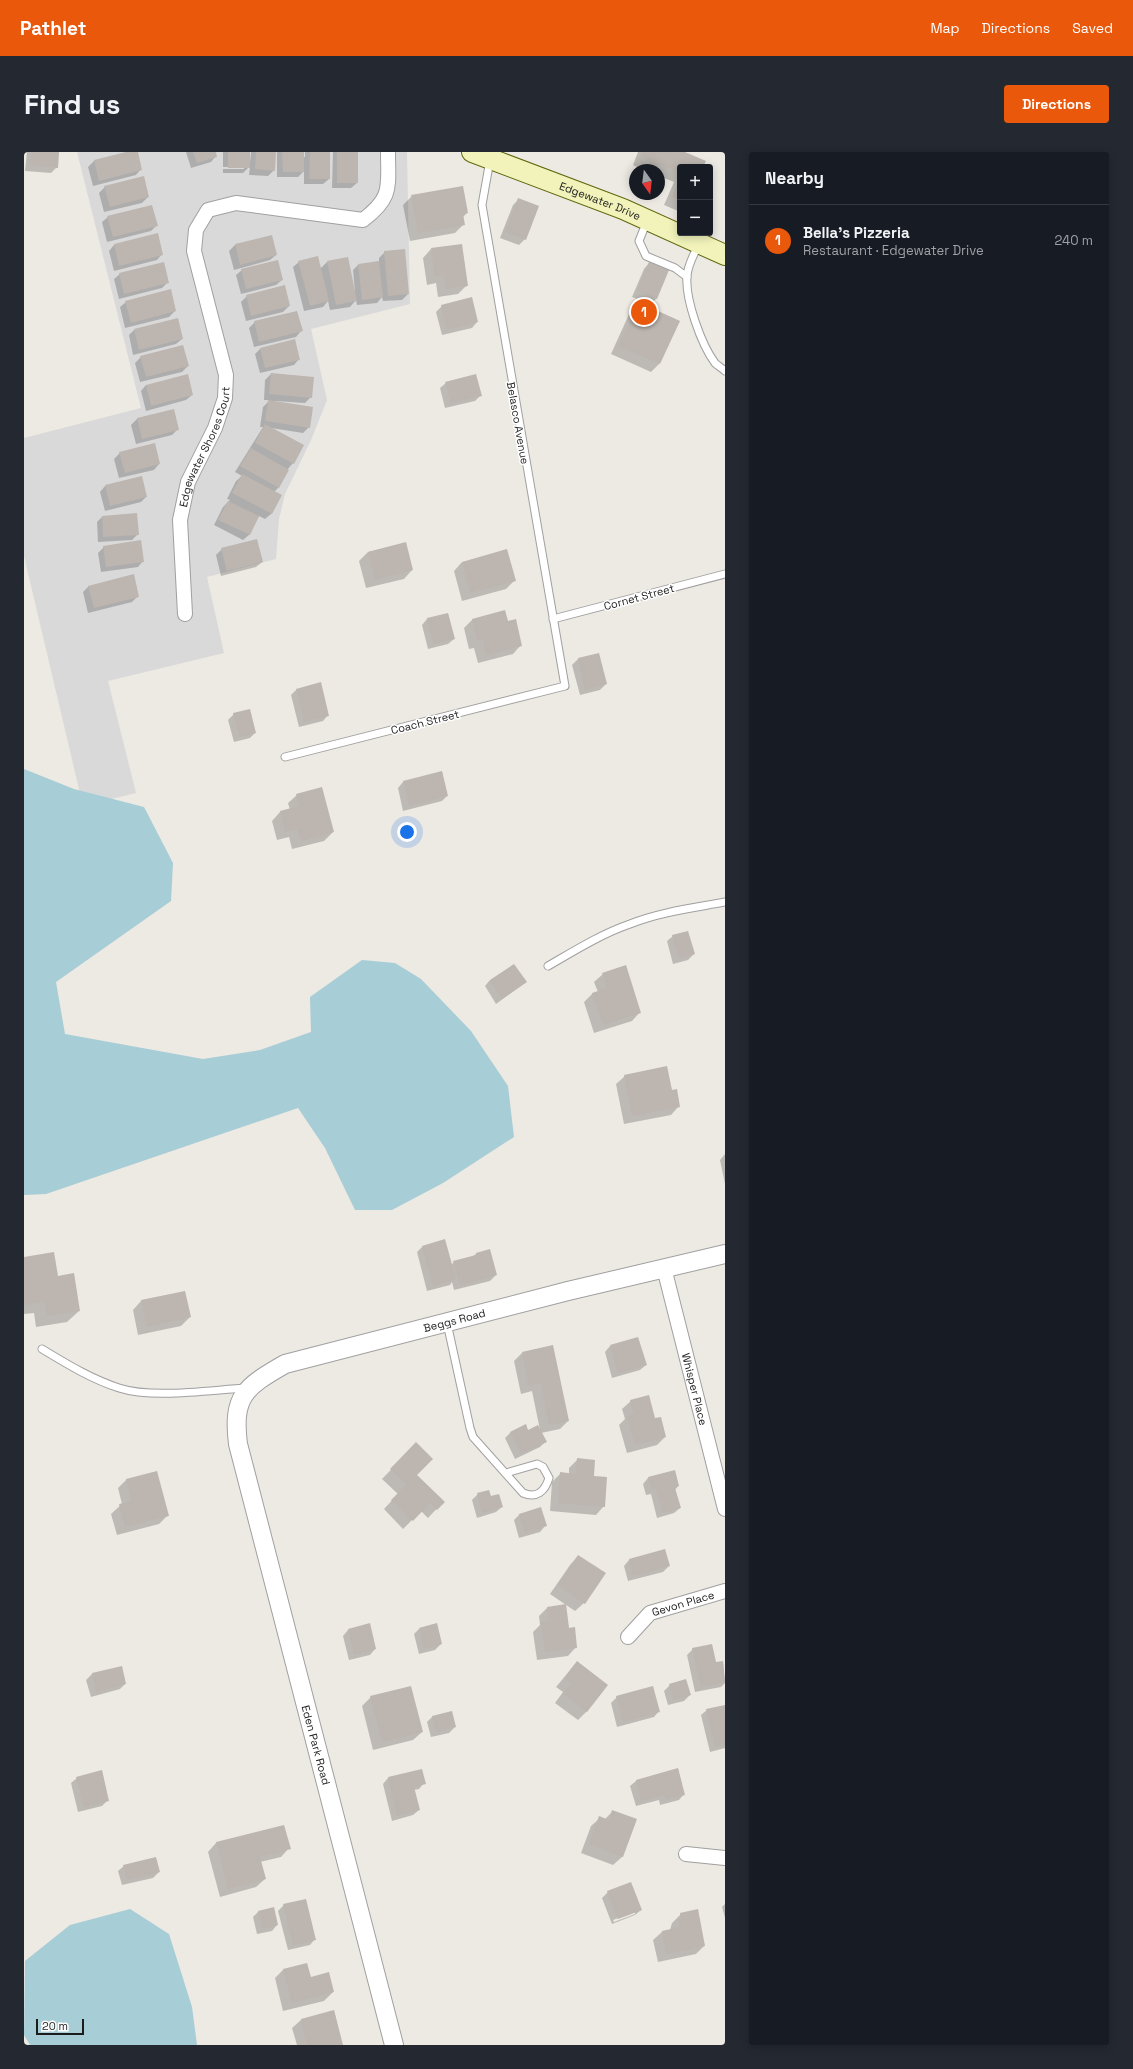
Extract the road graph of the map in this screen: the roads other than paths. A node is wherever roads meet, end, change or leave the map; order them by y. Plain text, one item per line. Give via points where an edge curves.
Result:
1 (388, 152) edge
2 (481, 155) edge
3 (647, 220) junction
4 (699, 243) junction
5 (725, 255) edge
6 (687, 277) junction
7 (725, 371) edge
8 (725, 574) edge
9 (185, 614) dead end
10 (552, 619) junction
11 (565, 686) joint
12 (285, 757) dead end
13 (725, 902) edge
14 (548, 966) dead end
15 (725, 1254) edge
16 (664, 1268) junction
17 (447, 1323) junction
18 (42, 1349) dead end
19 (249, 1388) junction
20 (238, 1444) joint
21 (506, 1473) junction
22 (725, 1509) edge
23 (725, 1591) edge
24 (628, 1637) dead end
25 (686, 1854) dead end
26 (725, 1858) edge
27 (394, 2045) edge

1 - 9 street, Edgewater Shores Court via 388,191 378,209 362,220 236,203 208,210 196,230 194,251 226,375 225,398 215,428 188,482 180,520
2 - 3 main road, Edgewater Drive
2 - 10 lane, Belasco Avenue via 482,205
3 - 4 main road, Edgewater Drive
3 - 6 lane via 639,241 646,256 674,268
4 - 5 main road, Edgewater Drive
4 - 6 lane via 688,265
6 - 7 lane via 691,308 708,351 716,365
8 - 10 lane, Cornet Street
10 - 11 lane, Belasco Avenue
11 - 12 lane, Coach Street
13 - 14 lane via 629,924
15 - 16 street, Beggs Road
16 - 17 street, Beggs Road
16 - 22 street, Whisper Place
17 - 19 street, Beggs Road via 285,1364 255,1381
17 - 21 lane via 470,1428 478,1442
18 - 19 lane via 79,1371 120,1388 153,1393
19 - 20 street, Beggs Road via 240,1399 235,1424
20 - 27 street, Eden Park Road
21 - 21 lane via 523,1493 531,1496 538,1495 546,1488 549,1478 543,1467 537,1464
23 - 24 street, Gevon Place via 650,1613
25 - 26 street

